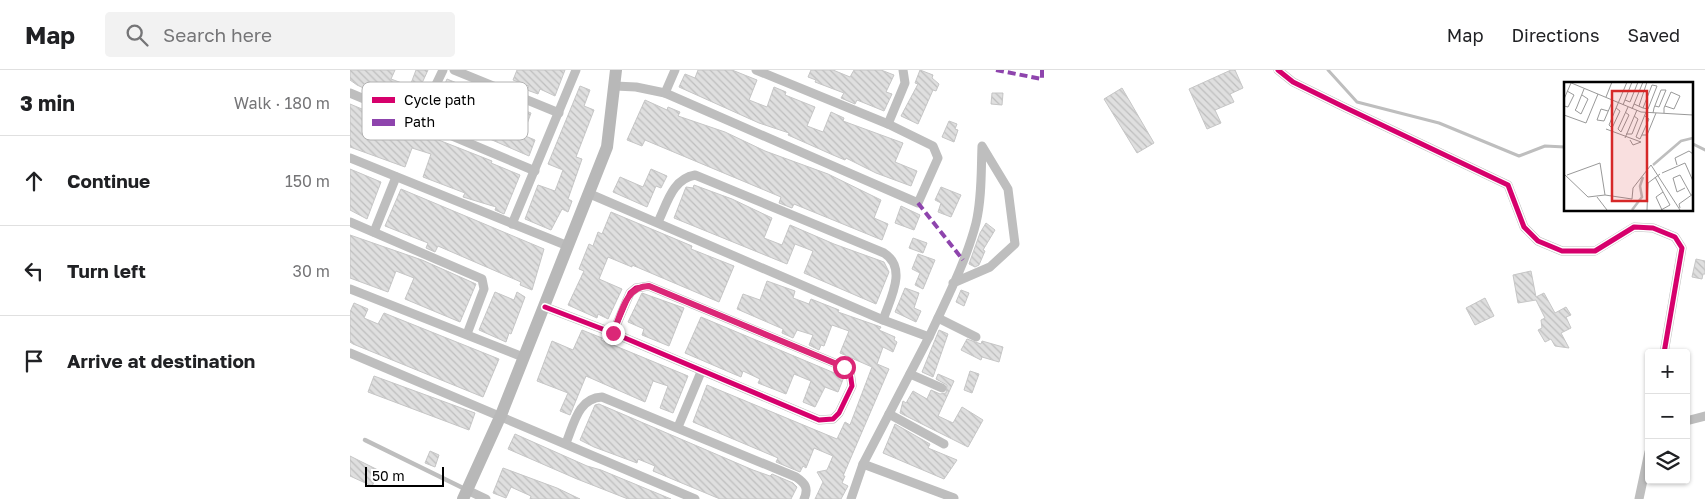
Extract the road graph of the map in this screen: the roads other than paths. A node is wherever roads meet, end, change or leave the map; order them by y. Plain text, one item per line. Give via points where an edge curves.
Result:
1 (443, 70) edge
2 (454, 70) edge
3 (576, 70) edge
4 (616, 70) edge
5 (675, 70) edge
6 (756, 70) edge
7 (903, 70) edge
8 (1278, 70) edge
9 (437, 82) edge
10 (483, 82) edge
11 (615, 86) junction
12 (350, 92) edge
13 (666, 93) junction
14 (362, 97) edge
15 (528, 101) edge
16 (559, 114) junction
17 (888, 124) junction
18 (461, 140) edge
19 (350, 158) edge
20 (535, 171) junction
21 (396, 177) junction
22 (590, 194) junction
23 (350, 222) edge
24 (658, 222) junction
25 (512, 224) junction
26 (374, 232) junction
27 (568, 246) junction
28 (953, 283) junction
29 (350, 289) edge
30 (545, 307) junction
31 (938, 318) junction
32 (883, 320) junction
33 (613, 333) junction
34 (467, 334) junction
35 (928, 336) junction
36 (976, 337) dead end
37 (1665, 349) edge
38 (350, 353) edge
39 (523, 358) junction
40 (701, 372) junction
41 (910, 374) junction
42 (942, 388) dead end
43 (889, 414) junction
44 (501, 415) junction
45 (1705, 416) edge
46 (1690, 420) edge
47 (678, 428) junction
48 (365, 440) dead end
49 (566, 443) junction
50 (944, 444) dead end
51 (863, 464) junction
52 (1645, 471) edge
53 (465, 495) edge
54 (954, 498) edge
55 (486, 499) edge
56 (695, 499) edge
57 (804, 499) edge
58 (851, 499) edge
59 (1639, 499) edge

1 - 9 street
2 - 10 street
3 - 16 street
4 - 11 street
5 - 13 street
6 - 17 street
7 - 17 street via 905,83
8 - 37 street via 1293,82 1508,185 1524,226 1538,241 1562,252 1595,251 1634,227 1653,228 1675,237 1682,248
11 - 13 street
11 - 22 street via 606,147
12 - 14 street
13 - 17 street via 918,203 938,158 937,151 928,142
15 - 16 street
16 - 20 street
18 - 20 street
19 - 21 street
20 - 25 street
21 - 25 street
21 - 26 street
22 - 24 street
22 - 27 street
23 - 26 street
24 - 32 street
24 - 32 street via 676,185 695,175 884,253 895,262 897,270
25 - 27 street
26 - 34 street via 482,280 484,289
27 - 30 street
28 - 28 street via 976,223 982,146 1008,189 1015,244 990,267
28 - 31 street
29 - 34 street
30 - 33 street
30 - 39 street
31 - 35 street
31 - 36 street
32 - 35 street
33 - 40 street
33 - 40 street via 630,292 649,286 844,367 850,372 852,386 839,413 826,421
34 - 39 street
35 - 41 street
38 - 44 street
39 - 44 street
40 - 47 street
41 - 42 street
41 - 43 street
43 - 50 street
43 - 51 street
44 - 49 street
44 - 53 street
45 - 46 street
47 - 49 street via 602,397 593,398 582,404
47 - 57 street via 796,477 805,485
48 - 53 lane
49 - 56 street
51 - 54 street
51 - 58 street
52 - 59 street
53 - 55 street

